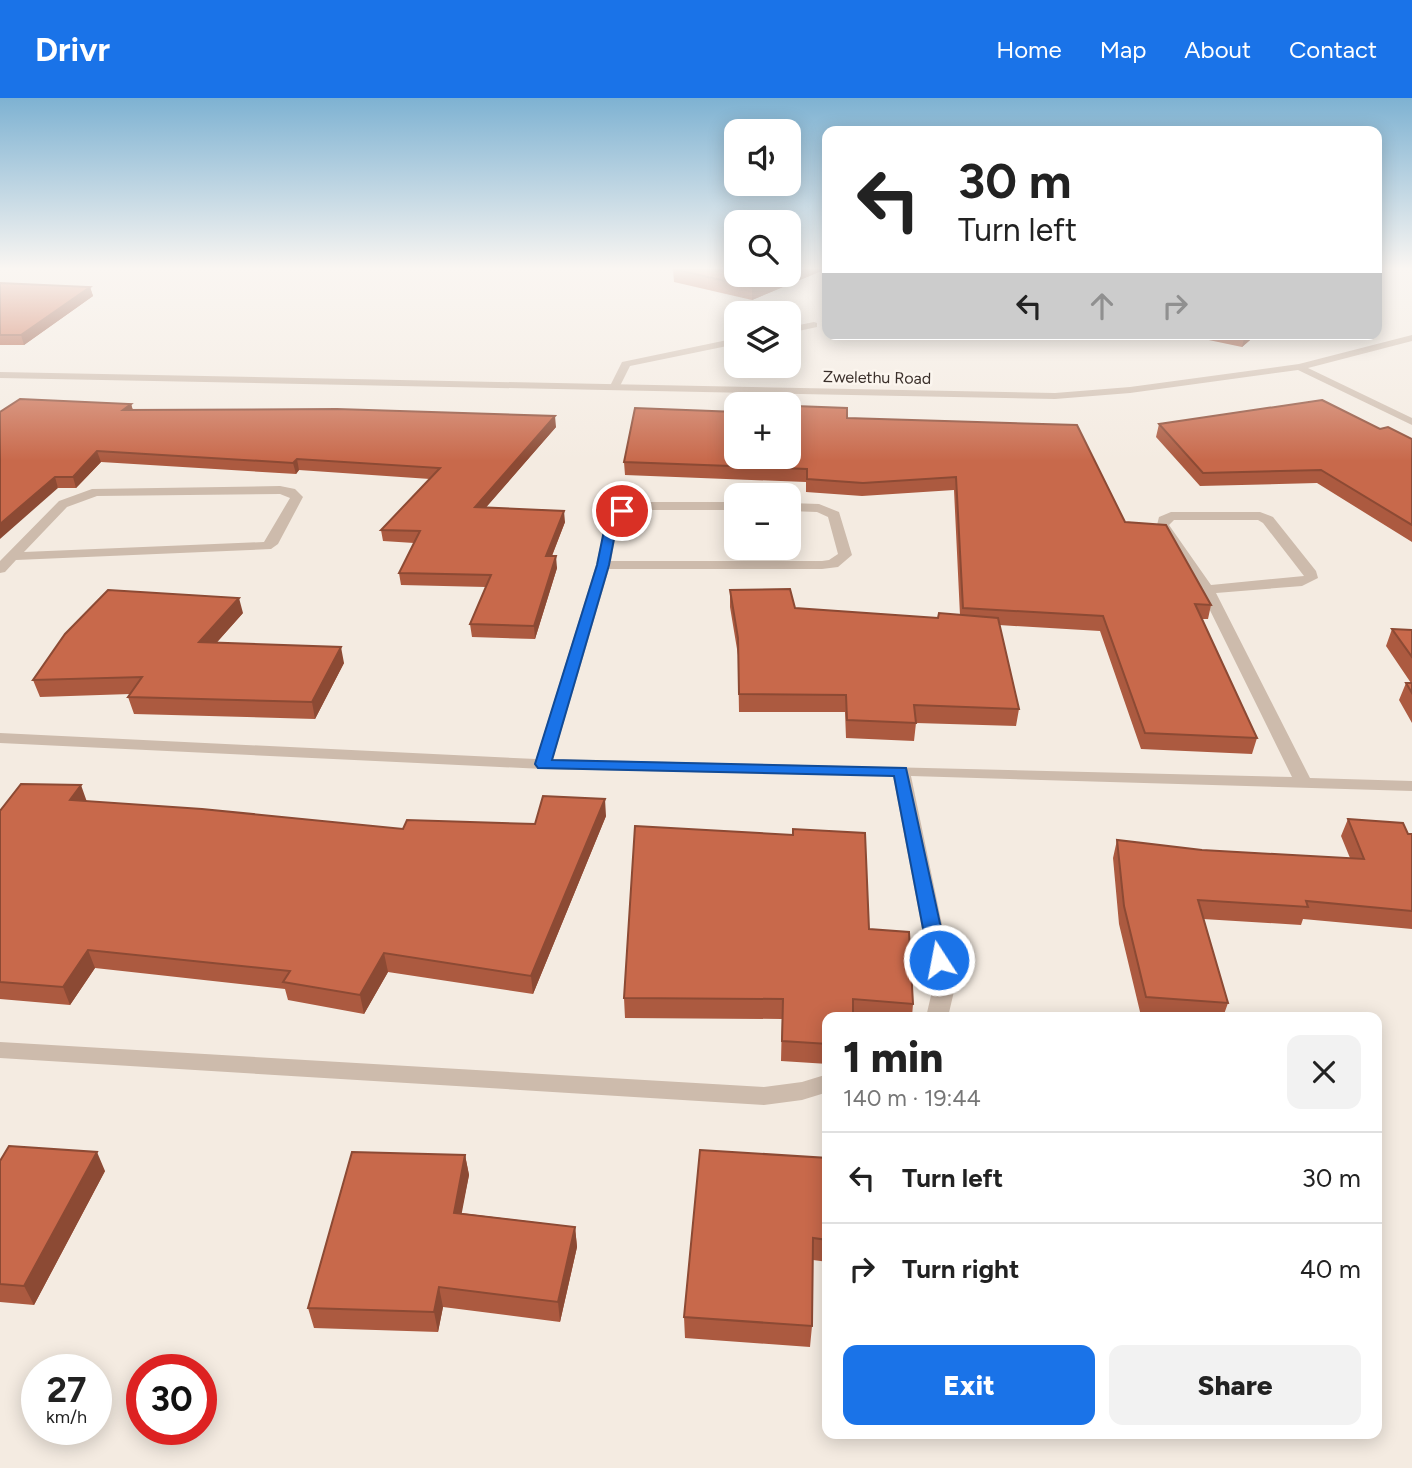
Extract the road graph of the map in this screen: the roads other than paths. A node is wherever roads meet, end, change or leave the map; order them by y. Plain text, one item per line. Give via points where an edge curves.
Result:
1 (1412, 338) edge
2 (724, 344) edge
3 (1299, 367) junction
4 (0, 375) edge
5 (614, 387) junction
6 (1412, 422) edge
7 (724, 506) edge
8 (801, 507) edge
9 (14, 556) junction
10 (603, 565) junction
11 (0, 569) edge
12 (1207, 590) junction
13 (0, 738) edge
14 (543, 764) junction
15 (901, 771) junction
16 (1304, 783) junction
17 (1412, 786) edge
18 (938, 1012) edge
19 (0, 1050) edge
20 (822, 1085) edge

1 - 3 street, Zwelethu Road
2 - 5 street via 626,364
3 - 5 street, Zwelethu Road via 1055,396
3 - 6 street
4 - 5 street, Zwelethu Road
7 - 10 street via 654,505 622,511 612,516
8 - 10 street via 834,515 845,555 833,564
9 - 9 street via 63,504 96,492 280,490 297,497 266,546
9 - 11 street
10 - 14 street
12 - 12 street via 1163,525 1166,518 1260,516 1311,574 1302,582
12 - 16 street
13 - 14 street
14 - 15 street
15 - 16 street
15 - 18 street via 944,987
16 - 17 street
19 - 20 street via 764,1096

